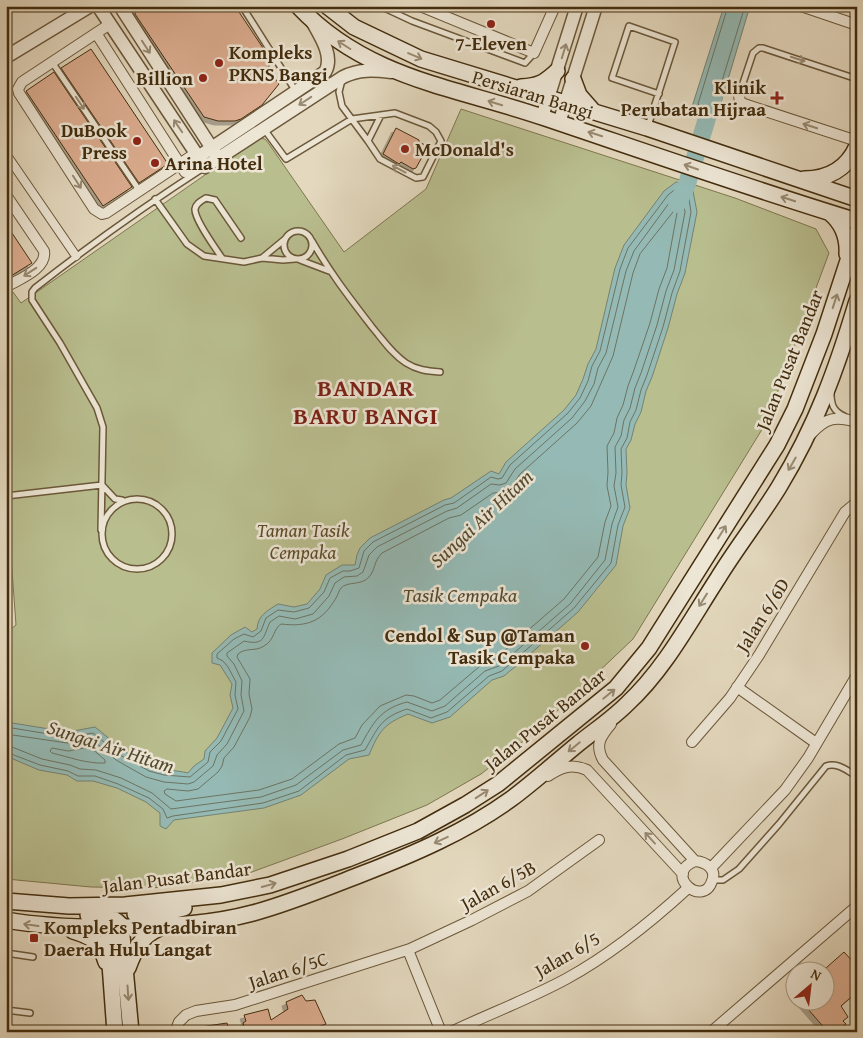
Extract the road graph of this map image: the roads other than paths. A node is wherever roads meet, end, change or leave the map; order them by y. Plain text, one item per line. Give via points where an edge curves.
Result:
1 (12, 6) edge
2 (90, 6) edge
3 (98, 6) edge
4 (120, 6) edge
5 (242, 6) edge
6 (298, 6) edge
7 (327, 6) edge
8 (380, 6) edge
9 (420, 6) edge
10 (554, 6) edge
11 (577, 6) edge
12 (596, 6) edge
13 (801, 6) edge
14 (6, 10) edge
15 (314, 23) junction
16 (110, 24) junction
17 (857, 25) edge
18 (96, 34) junction
19 (534, 53) junction
20 (6, 57) edge
21 (52, 62) junction
22 (557, 71) junction
23 (324, 72) junction
24 (398, 73) junction
25 (573, 79) junction
26 (857, 79) edge
27 (338, 80) junction
28 (514, 88) junction
29 (296, 91) junction
30 (658, 94) junction
31 (738, 95) joint
32 (548, 98) junction
33 (566, 104) junction
34 (594, 112) junction
35 (381, 115) junction
36 (542, 117) junction
37 (257, 118) junction
38 (352, 119) junction
39 (560, 123) junction
40 (647, 128) junction
41 (264, 129) junction
42 (368, 141) junction
43 (857, 141) edge
44 (857, 146) edge
45 (215, 153) junction
46 (6, 154) edge
47 (200, 159) junction
48 (179, 164) junction
49 (798, 179) junction
50 (139, 190) junction
51 (6, 195) edge
52 (155, 199) junction
53 (857, 199) edge
54 (830, 213) junction
55 (857, 221) edge
56 (857, 232) edge
57 (241, 238) dead end
58 (286, 238) junction
59 (312, 241) junction
60 (76, 256) junction
61 (222, 258) junction
62 (262, 258) junction
63 (298, 260) junction
64 (846, 268) junction
65 (329, 271) junction
66 (6, 288) edge
67 (857, 301) edge
68 (440, 372) dead end
69 (835, 373) junction
70 (855, 422) edge
71 (803, 444) junction
72 (102, 485) junction
73 (6, 496) edge
74 (125, 501) junction
75 (857, 502) edge
76 (101, 530) junction
77 (857, 675) edge
78 (737, 687) junction
79 (853, 689) edge
80 (627, 704) junction
81 (692, 742) dead end
82 (816, 744) junction
83 (857, 776) edge
84 (510, 799) junction
85 (599, 840) dead end
86 (695, 861) junction
87 (711, 868) junction
88 (683, 874) junction
89 (713, 880) junction
90 (688, 888) junction
91 (221, 896) junction
92 (6, 901) edge
93 (6, 906) edge
94 (857, 906) edge
95 (6, 920) edge
96 (115, 924) junction
97 (57, 926) junction
98 (164, 926) junction
99 (408, 950) junction
100 (6, 953) edge
101 (33, 957) dead end
102 (126, 972) junction
103 (112, 980) junction
104 (7, 1010) edge
105 (30, 1013) dead end
106 (6, 1022) edge
107 (177, 1027) edge
108 (713, 1031) edge
109 (115, 1032) edge
110 (131, 1032) edge
111 (441, 1032) edge
112 (451, 1032) edge

1 - 14 street
2 - 20 street
3 - 16 street
4 -> 45 street
5 - 29 lane
6 - 15 main road, Persiaran Bangi
7 -> 28 main road, Persiaran Bangi via 354,27 421,59
8 - 19 lane via 524,63
9 - 19 street
10 - 19 street
22 -> 11 street
12 - 25 street
13 - 17 street
15 - 23 street via 328,60
24 -> 15 main road, Persiaran Bangi via 351,50
16 - 18 street
47 -> 16 street
18 - 21 street
18 - 48 street
21 -> 50 lane
21 -> 50 street via 22,82 19,93 94,209 106,213
22 - 28 main road via 539,85
22 - 32 street
23 - 27 street
23 - 29 street
24 - 27 street via 364,70
36 -> 24 main road, Persiaran Bangi
25 - 33 street
25 - 34 main road via 579,95
31 -> 26 lane via 752,53 759,48
27 - 38 lane via 340,102
27 -> 41 street
28 - 32 main road, Persiaran Bangi
29 - 37 street
30 - 30 lane via 675,42 629,26 612,78
30 - 40 lane
43 -> 31 street via 744,104
32 - 33 main road, Persiaran Bangi
32 - 36 street
33 - 34 main road, Persiaran Bangi
33 - 39 street
34 - 40 main road, Persiaran Bangi
35 - 38 lane
35 - 42 lane
35 -> 42 lane via 395,113 429,126 440,136 441,141 423,177 416,178 380,159
36 - 39 main road, Persiaran Bangi
37 - 41 lane
37 - 45 street
38 - 41 lane via 286,158
38 - 42 lane
54 -> 39 main road, Persiaran Bangi
40 - 49 main road, Persiaran Bangi
41 - 45 street
44 - 49 main road via 846,164 832,174
45 - 47 street
46 - 60 street
47 - 48 street via 185,172
47 - 52 lane
48 - 50 street
49 - 53 main road, Persiaran Bangi
51 -> 66 street via 44,251 40,266
52 - 60 lane
52 - 61 lane via 187,244 204,256
54 - 55 main road, Persiaran Bangi
54 - 64 main road via 840,223 846,237
56 - 64 main road, Jalan Pusat Bandar
57 - 61 lane via 219,203 206,198 199,202 196,215
58 - 59 lane via 297,231 306,233
58 - 62 lane
58 - 63 lane via 285,251
59 - 63 lane via 309,255
59 - 65 lane
60 - 72 lane via 35,288 32,300 97,408 103,427
61 - 62 lane via 244,262
62 - 63 lane
63 - 65 lane
91 -> 64 main road, Jalan Pusat Bandar via 270,886 418,831 498,784 616,688 649,648 777,445 824,334
65 - 68 lane via 393,353 421,370
67 - 69 main road
69 - 70 lane via 832,404 837,413
69 - 71 main road
70 - 71 street via 833,419 824,422
71 -> 80 main road via 673,649
72 - 73 lane
72 - 74 lane via 115,499
72 - 76 lane
74 - 76 lane via 110,510
74 - 76 lane via 141,498 161,508 172,528 172,541 167,552 148,567 124,566 106,552
75 - 78 street, Jalan 6/6D via 846,512
77 - 79 street
78 - 81 street, Jalan 6/6D
78 - 82 street
79 - 82 street
80 -> 84 main road
80 - 86 street via 601,736 599,752
82 - 87 street via 785,790
83 - 89 lane via 832,764 826,766 739,869 724,880
88 -> 84 street via 588,770 579,766 558,770
84 -> 98 main road via 449,837 404,858 313,892 254,913 206,923
85 - 99 street, Jalan 6/5B via 528,891
86 - 87 street
86 - 88 street via 684,868
87 - 89 street
88 - 90 street
89 - 90 street via 703,891
90 - 112 street, Jalan 6/5 via 653,919 580,970
91 - 92 main road, Jalan Pusat Bandar via 90,906
91 - 96 main road via 163,913 128,915
93 - 96 main road via 46,914 101,915
94 - 108 street
97 -> 95 main road
96 - 97 main road
96 - 98 main road
96 - 102 main road
96 - 103 main road
97 - 103 main road via 89,936 96,942 104,953
98 - 102 main road via 140,941
99 - 107 street, Jalan 6/5C via 234,1005 196,1011 186,1015
99 - 111 street
100 - 101 lane
102 -> 110 main road
103 - 109 main road
104 - 105 lane
104 - 106 lane

